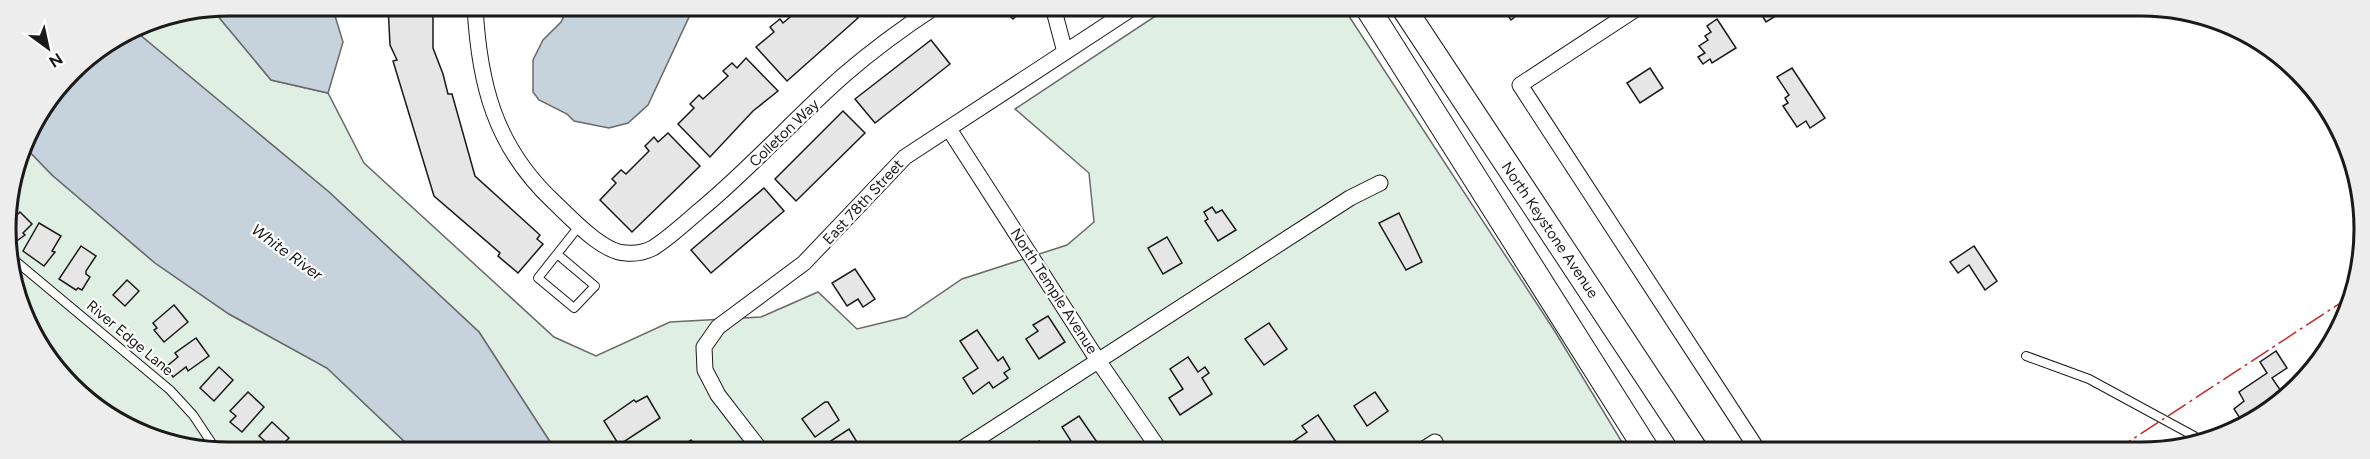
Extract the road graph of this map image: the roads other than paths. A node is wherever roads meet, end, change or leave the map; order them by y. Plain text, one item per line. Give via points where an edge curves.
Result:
1 (476, 16) edge
2 (921, 16) edge
3 (1055, 16) edge
4 (1120, 16) edge
5 (1373, 16) edge
6 (1409, 16) edge
7 (1625, 16) edge
8 (1065, 52) junction
9 (949, 129) junction
10 (1380, 183) dead end
11 (580, 225) junction
12 (557, 254) junction
13 (20, 264) edge
14 (2026, 356) dead end
15 (1097, 359) junction
16 (2194, 435) edge
17 (211, 442) edge
18 (754, 442) edge
19 (972, 442) edge
20 (1154, 442) edge
21 (1642, 442) edge
22 (1690, 442) edge
23 (1753, 442) edge

1 - 11 street via 481,69 492,113 511,151 549,197
2 - 11 street, Colleton Way via 846,73 726,189 645,251 610,250
3 - 8 street
4 - 8 street, East 78th Street
5 - 21 main road
6 - 22 main road, North Keystone Avenue
7 - 23 street via 1520,85
8 - 9 street, East 78th Street
9 - 15 street, North Temple Avenue
9 - 18 street, East 78th Street via 905,157 804,263 718,327 704,347 705,370 718,395
10 - 15 street via 1350,198
11 - 12 lane
12 - 12 lane via 595,286 574,308 538,278
13 - 17 lane, River Edge Lane via 170,390
14 - 16 lane via 2090,379
15 - 19 street
15 - 20 street, North Temple Avenue

